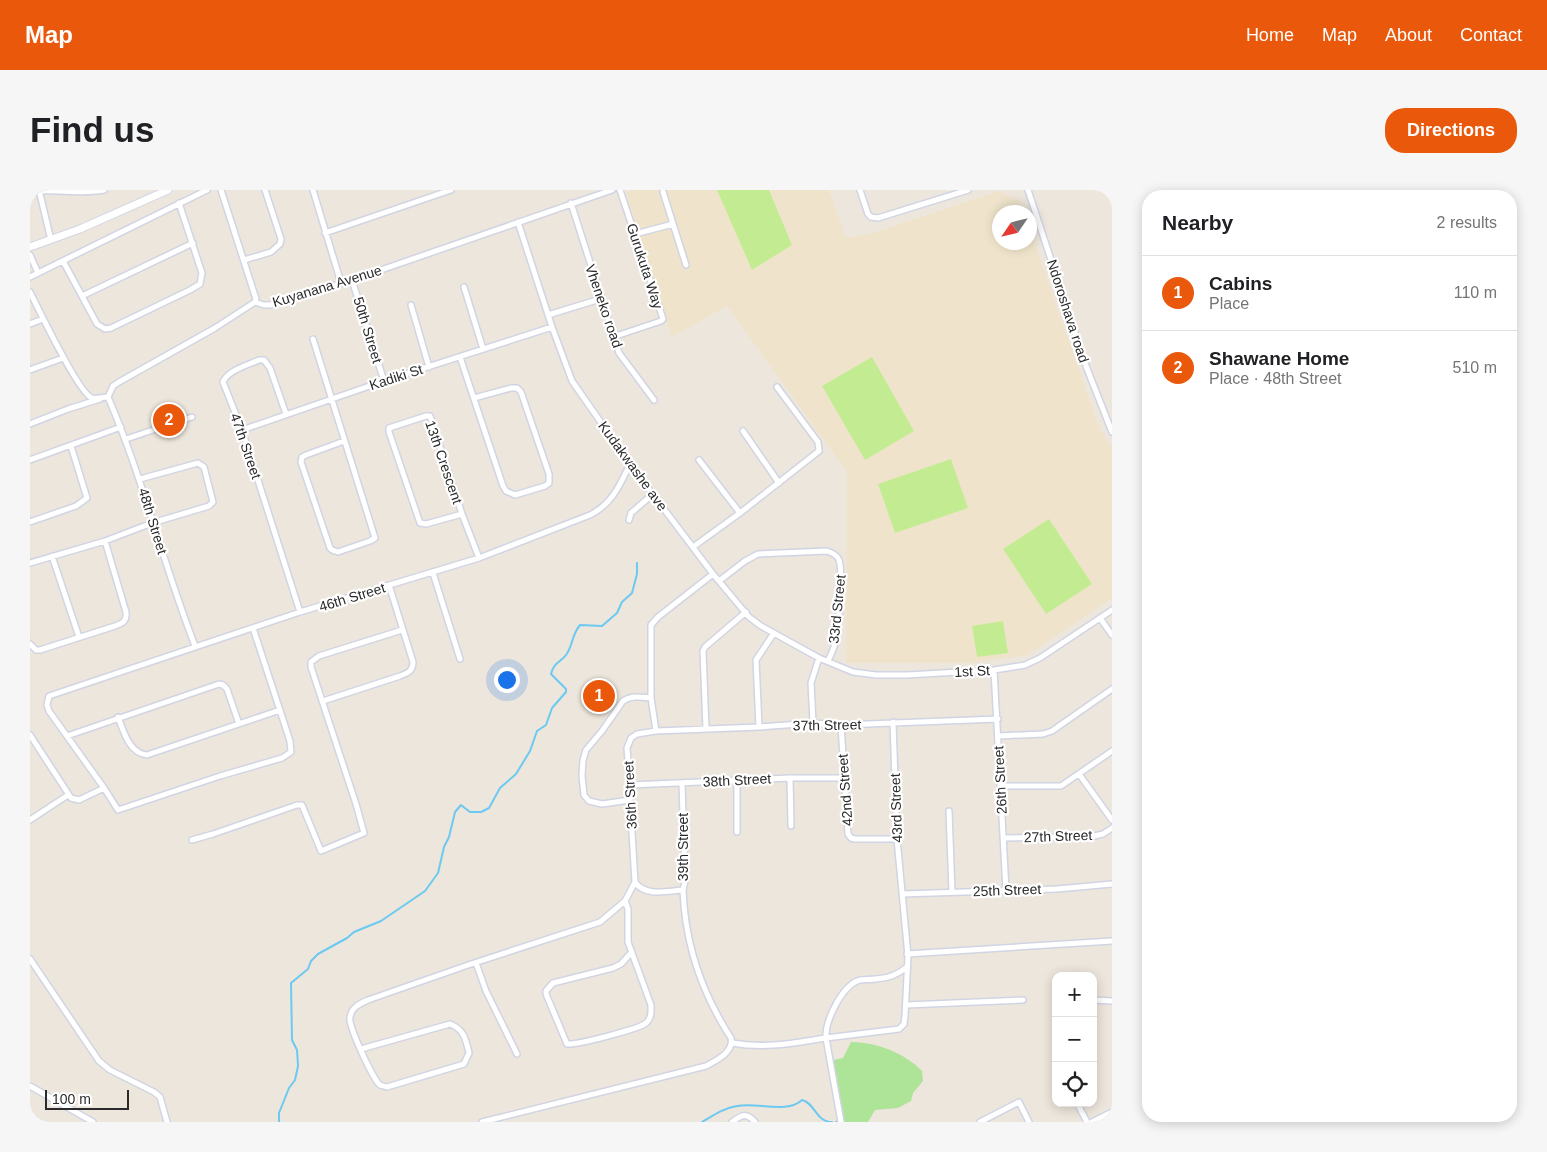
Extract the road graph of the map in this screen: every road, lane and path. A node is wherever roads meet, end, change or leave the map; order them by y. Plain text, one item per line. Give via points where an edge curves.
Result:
1 (39, 190) edge
2 (104, 190) edge
3 (168, 190) edge
4 (207, 190) edge
5 (221, 190) edge
6 (265, 190) edge
7 (313, 190) edge
8 (451, 190) edge
9 (612, 190) edge
10 (620, 190) edge
11 (860, 190) edge
12 (968, 190) edge
13 (1028, 190) edge
14 (663, 192) dead end
15 (179, 204) junction
16 (570, 204) junction
17 (518, 222) junction
18 (673, 224) junction
19 (325, 233) junction
20 (635, 234) junction
21 (51, 240) junction
22 (193, 243) junction
23 (30, 247) edge
24 (30, 255) edge
25 (244, 260) junction
26 (63, 261) junction
27 (686, 264) dead end
28 (38, 273) junction
29 (30, 277) edge
30 (352, 280) junction
31 (341, 283) junction
32 (464, 287) dead end
33 (30, 292) edge
34 (82, 296) junction
35 (600, 299) junction
36 (255, 302) junction
37 (411, 305) dead end
38 (548, 315) junction
39 (43, 319) junction
40 (30, 324) edge
41 (552, 327) junction
42 (613, 337) junction
43 (313, 339) dead end
44 (483, 349) junction
45 (460, 357) junction
46 (63, 358) junction
47 (428, 367) junction
48 (30, 370) edge
49 (384, 380) junction
50 (777, 388) dead end
51 (108, 397) junction
52 (474, 398) junction
53 (331, 399) junction
54 (654, 400) dead end
55 (286, 414) junction
56 (192, 418) dead end
57 (30, 424) edge
58 (121, 427) junction
59 (242, 430) junction
60 (743, 431) dead end
61 (1112, 432) edge
62 (126, 439) junction
63 (344, 441) junction
64 (71, 446) junction
65 (30, 460) edge
66 (699, 460) dead end
67 (630, 464) junction
68 (140, 479) junction
69 (779, 482) junction
70 (653, 494) junction
71 (740, 513) junction
72 (462, 514) junction
73 (629, 520) dead end
74 (30, 522) edge
75 (152, 523) junction
76 (105, 541) junction
77 (693, 547) junction
78 (52, 556) junction
79 (479, 558) junction
80 (30, 563) edge
81 (433, 573) junction
82 (713, 574) junction
83 (719, 582) junction
84 (389, 585) junction
85 (1112, 610) edge
86 (300, 612) junction
87 (746, 612) junction
88 (1100, 618) junction
89 (253, 628) junction
90 (402, 630) junction
91 (774, 633) junction
92 (1112, 635) edge
93 (79, 637) junction
94 (30, 644) edge
95 (195, 646) junction
96 (820, 658) junction
97 (460, 659) dead end
98 (828, 661) junction
99 (994, 670) junction
100 (1112, 689) edge
101 (651, 698) junction
102 (323, 701) junction
103 (280, 710) junction
104 (118, 717) junction
105 (998, 719) junction
106 (893, 722) junction
107 (239, 724) junction
108 (813, 724) junction
109 (840, 725) junction
110 (759, 727) junction
111 (706, 729) junction
112 (656, 731) junction
113 (30, 735) edge
114 (67, 736) junction
115 (998, 736) junction
116 (1112, 751) edge
117 (1079, 774) junction
118 (790, 778) junction
119 (843, 778) junction
120 (737, 780) junction
121 (682, 783) junction
122 (630, 785) junction
123 (1000, 786) junction
124 (104, 788) junction
125 (68, 795) junction
126 (630, 800) junction
127 (950, 811) dead end
128 (30, 820) edge
129 (1112, 820) edge
130 (791, 826) dead end
131 (1112, 828) edge
132 (737, 832) dead end
133 (1003, 838) junction
134 (897, 839) junction
135 (192, 840) dead end
136 (635, 882) junction
137 (1112, 884) edge
138 (682, 890) junction
139 (1006, 890) junction
140 (952, 892) junction
141 (902, 894) junction
142 (625, 901) junction
143 (1112, 942) edge
144 (631, 954) junction
145 (907, 954) junction
146 (30, 959) edge
147 (476, 963) junction
148 (907, 967) junction
149 (1023, 1000) dead end
150 (1097, 1000) edge
151 (1112, 1001) edge
152 (906, 1005) junction
153 (826, 1038) junction
154 (732, 1043) junction
155 (361, 1049) junction
156 (517, 1054) dead end
157 (30, 1086) edge
158 (1080, 1107) edge
159 (1112, 1112) edge
160 (93, 1122) edge
161 (168, 1122) edge
162 (482, 1122) edge
163 (732, 1122) edge
164 (754, 1122) edge
165 (841, 1122) edge
166 (980, 1122) edge
167 (1029, 1122) edge
168 (1087, 1122) edge
169 (1092, 1122) edge

1 - 2 street
1 - 21 street
3 - 21 main road
4 - 15 street
5 - 25 street
6 - 25 street via 280,244 271,252
7 - 19 street
8 - 19 street
9 - 16 street, Kuyanana Avenue
10 - 20 street, Gurukuta Way
11 - 12 street via 868,214 878,218
13 - 61 street, Ndoroshava road via 1086,366
14 - 18 street
15 - 22 street
15 - 26 street
16 - 17 street, Kuyanana Avenue
16 - 35 street, Vheneko road
17 - 30 street, Kuyanana Avenue
17 - 38 street, Kudakwashe ave
18 - 20 street
18 - 27 street
19 - 31 street
20 - 42 street, Gurukuta Way via 663,319
21 - 23 main road
22 - 34 street
22 - 34 street via 202,273 200,284 111,328 105,329 97,324
24 - 28 street
25 - 36 street
26 - 28 street
26 - 34 street
28 - 29 street
30 - 31 street, Kuyanana Avenue
30 - 49 street, 50th Street
31 - 36 street, Kuyanana Avenue via 270,305
32 - 44 street
33 - 39 street
35 - 38 street
35 - 42 street, Vheneko road
36 - 51 street, Kuyanana Avenue via 119,382
37 - 47 street
38 - 41 street, Kudakwashe ave
39 - 40 street
39 - 46 street
41 - 44 street, Kadiki St
41 - 67 street, Kudakwashe ave via 572,381
42 - 54 street, Vheneko road via 623,360
43 - 53 street
44 - 45 street, Kadiki St
45 - 47 street, Kadiki St
45 - 52 street
46 - 48 street
46 - 51 street via 86,393 92,398
47 - 49 street, Kadiki St
49 - 53 street, Kadiki St
50 - 69 street via 820,446 819,451
51 - 57 street
51 - 58 street, 48th Street
52 - 52 street via 506,491 516,495 549,483 549,474 521,392 511,388
53 - 55 street, Kadiki St
53 - 63 street
55 - 59 street, Kadiki St
55 - 59 street, 47th Street via 270,368 264,360 259,360 230,374 223,382
56 - 62 street
58 - 62 street, 48th Street
58 - 64 street
59 - 86 street, 47th Street
60 - 69 street
62 - 68 street, 48th Street
63 - 63 street via 375,538 338,552 330,548 302,457
64 - 65 street
64 - 74 street via 87,498 76,506
66 - 71 street
67 - 70 street, Kudakwashe ave
67 - 79 street, 46th Street via 620,486 601,509
68 - 75 street, 48th Street
68 - 75 street via 198,463 204,467 212,504
69 - 71 street
70 - 73 street via 631,513
70 - 77 street, Kudakwashe ave
71 - 77 street
72 - 72 street, 13th Crescent via 430,416 389,428 420,523 423,525
72 - 79 street, 13th Crescent
75 - 76 street
75 - 95 street, 48th Street
76 - 78 street
76 - 93 street via 127,617 121,624
77 - 82 street, Kudakwashe ave
78 - 80 street
78 - 93 street
79 - 81 street, 46th Street
81 - 84 street, 46th Street
81 - 97 street
82 - 83 street, Kudakwashe ave
82 - 101 street via 651,625
83 - 87 street, Kudakwashe ave
83 - 98 street, 33rd Street via 758,554 827,551 837,556 841,569 836,640
84 - 86 street, 46th Street
84 - 90 street
85 - 88 street, 1st St
86 - 89 street, 46th Street
87 - 91 street, Kudakwashe ave
87 - 111 street via 703,651
88 - 92 street
88 - 99 street, 1st St via 1032,662
89 - 95 street, 46th Street
89 - 103 street
90 - 102 street via 413,662 410,671
90 - 102 street via 319,656 311,662
91 - 96 street, Kudakwashe ave
91 - 110 street via 756,660
93 - 94 street via 40,650
95 - 114 street, 46th Street via 49,696 46,705
96 - 98 street, 1st St
96 - 108 street, 33rd Street via 811,683
98 - 99 street, 1st St via 853,672 876,675
99 - 105 street, 26th Street
100 - 115 street via 1052,731
101 - 112 street
101 - 126 street via 632,697 623,701 586,750 583,760 584,795 589,801 602,804
102 - 135 street via 364,833 321,851 302,805 297,805
103 - 107 street
103 - 124 street via 292,746 287,756 118,810
104 - 107 street via 132,747 141,754
104 - 107 street via 219,684 227,690
104 - 114 street
105 - 106 street, 37th Street
105 - 115 street, 26th Street
106 - 109 street, 37th Street
106 - 134 street, 43rd Street
108 - 109 street, 37th Street
108 - 110 street, 37th Street
109 - 119 street, 42nd Street
110 - 111 street, 37th Street
111 - 112 street, 37th Street
112 - 122 street, 36th Street via 637,734 628,743
113 - 125 street
114 - 124 street
115 - 123 street, 26th Street
116 - 117 street
117 - 123 street via 1061,786
117 - 129 street
118 - 119 street, 38th Street
118 - 120 street, 38th Street
118 - 130 street
119 - 134 street, 42nd Street via 851,838
120 - 121 street, 38th Street
120 - 132 street
121 - 122 street, 38th Street
121 - 138 street, 39th Street via 685,881
122 - 126 street, 36th Street
123 - 133 street, 26th Street
124 - 125 street via 79,800
125 - 128 street
126 - 136 street, 36th Street
127 - 140 street
131 - 133 street, 27th Street via 1090,837
133 - 139 street, 26th Street
134 - 141 street, 43rd Street
136 - 138 street, 39th Street via 639,888 650,892
136 - 142 street
137 - 139 street, 25th Street
138 - 154 street via 688,942 710,1004
139 - 140 street, 25th Street
140 - 141 street, 25th Street
141 - 145 street, 43rd Street
142 - 144 street
142 - 147 street via 600,922
143 - 145 street
144 - 144 street via 650,1005 652,1014 647,1022 632,1029 567,1044 546,994 549,986 613,968
145 - 148 street, 43rd Street
146 - 161 street via 99,1061 160,1097
147 - 155 street via 356,1005 350,1024
147 - 156 street
148 - 152 street, 43rd Street
148 - 153 street via 893,977 859,980 850,986 828,1021
149 - 152 street
150 - 151 street
152 - 153 street, 43rd Street via 904,1024 899,1029
153 - 154 street via 752,1047
153 - 165 street
154 - 162 street via 718,1060 706,1066
155 - 155 street via 380,1085 387,1087 458,1067 464,1064 469,1053 462,1032 450,1024
157 - 160 street
158 - 168 street
159 - 169 street
163 - 164 street via 741,1116 749,1116
166 - 167 street via 1018,1102

